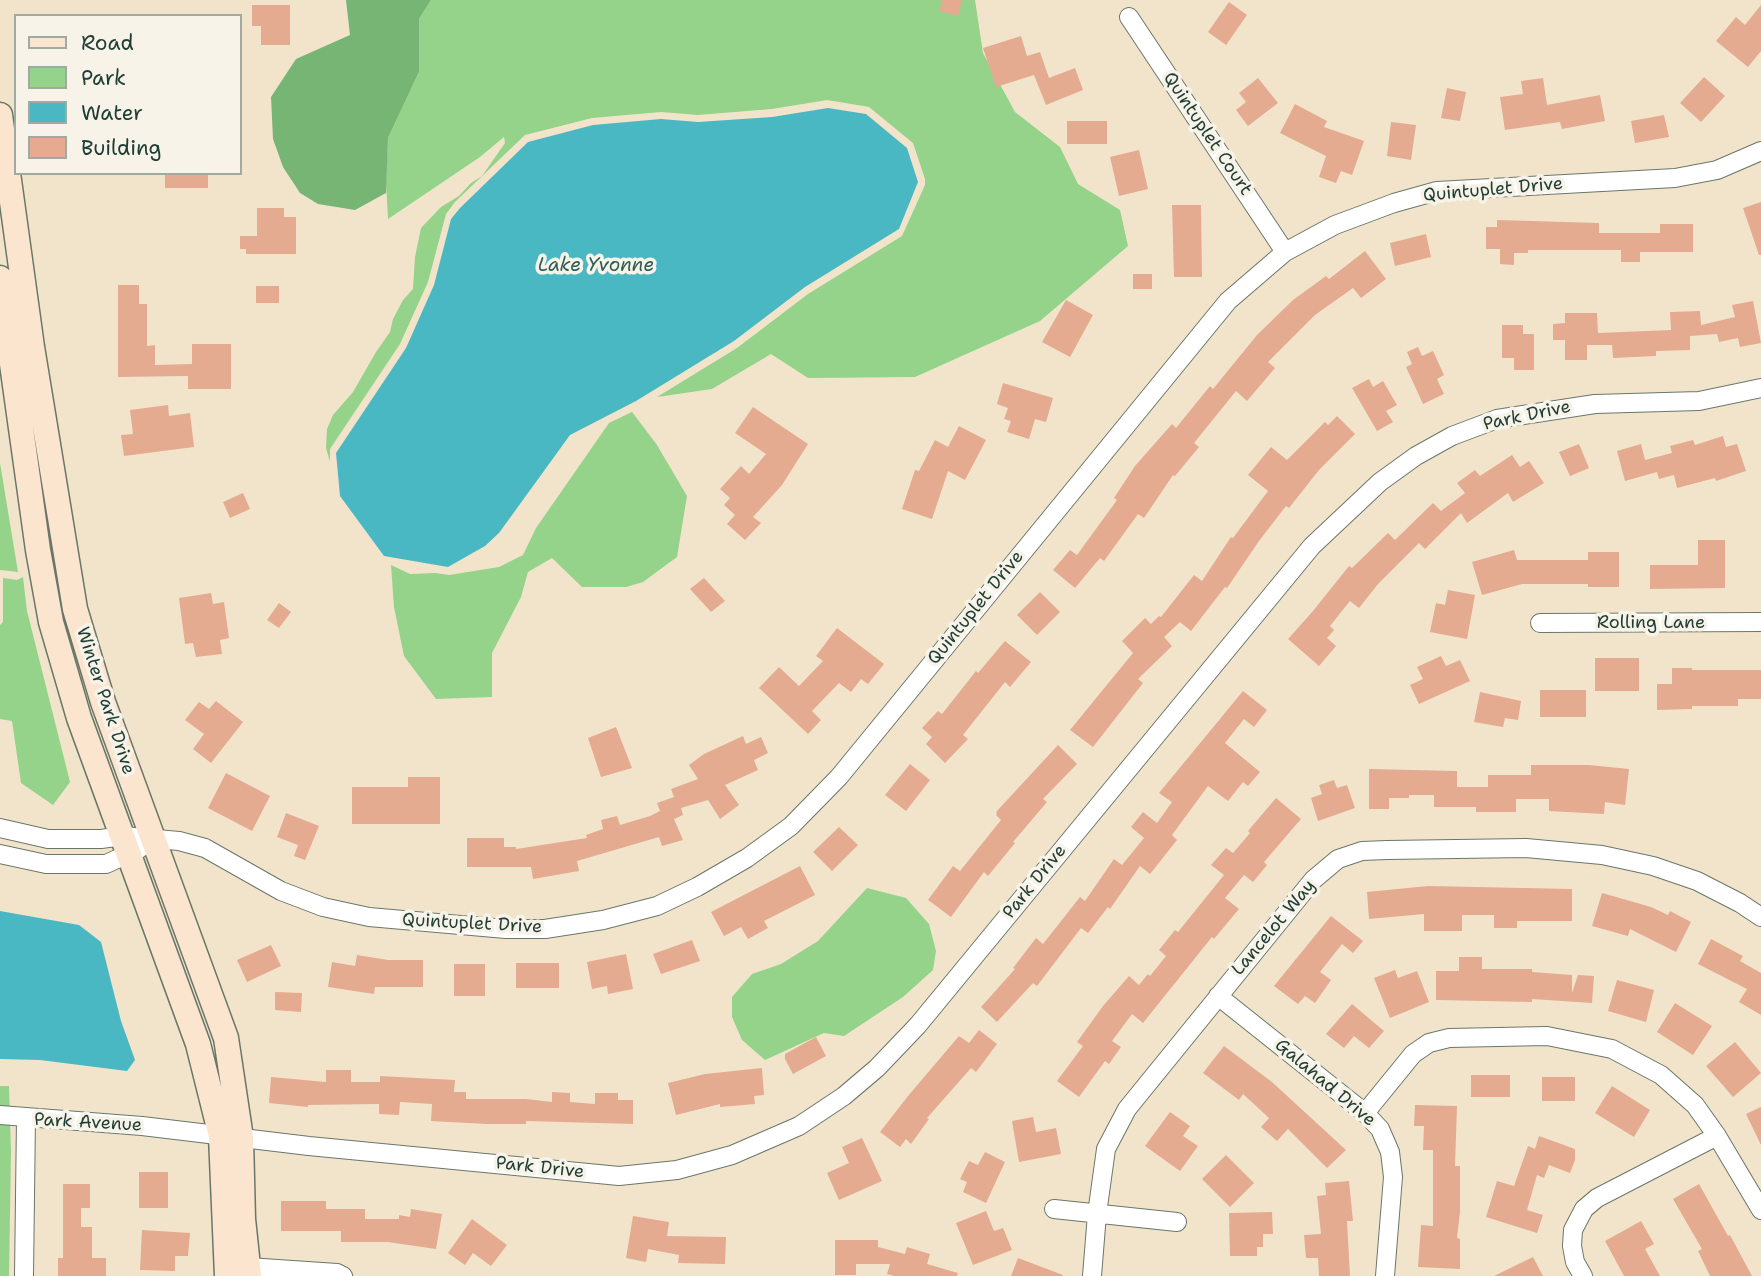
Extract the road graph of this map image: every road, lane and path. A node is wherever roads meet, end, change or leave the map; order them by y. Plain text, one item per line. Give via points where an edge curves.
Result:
1 (1129, 17) dead end
2 (0, 115) edge
3 (1761, 151) edge
4 (1285, 252) junction
5 (0, 278) edge
6 (23, 356) junction
7 (1761, 388) edge
8 (1761, 622) edge
9 (1540, 623) dead end
10 (0, 828) edge
11 (48, 839) junction
12 (153, 840) junction
13 (126, 846) junction
14 (0, 854) edge
15 (41, 863) junction
16 (1761, 917) edge
17 (1219, 996) junction
18 (1365, 1112) junction
19 (0, 1115) edge
20 (26, 1117) junction
21 (1717, 1136) junction
22 (231, 1137) junction
23 (1055, 1209) dead end
24 (1761, 1210) edge
25 (1097, 1214) junction
26 (1177, 1222) dead end
27 (242, 1273) edge
28 (24, 1276) edge
29 (343, 1276) edge
30 (1092, 1276) edge
31 (1385, 1276) edge
32 (1583, 1276) edge

1 - 4 street, Quintuplet Court
2 - 6 street, Winter Park Drive
3 - 4 street, Quintuplet Drive via 1717,170 1675,178 1437,191 1335,225
4 - 12 street, Quintuplet Drive via 1228,301 839,776 791,826 697,887 657,906 603,920 545,929 506,929 369,917 323,908 281,891 205,848
5 - 6 street, Winter Park Drive
6 - 12 street, Winter Park Drive via 75,609
6 - 13 street, Winter Park Drive via 38,550 51,622 79,718
7 - 22 street, Park Drive via 1699,401 1595,404 1497,419 1452,436 1380,482 1312,546 918,1025 877,1068 799,1126 732,1155 677,1170 619,1176
8 - 9 street, Rolling Lane
10 - 11 street
11 - 13 street via 101,839
11 - 15 street
12 - 13 street, Quintuplet Drive
12 - 22 street, Winter Park Drive via 226,1038
13 - 15 street via 106,864
13 - 22 street, Winter Park Drive
14 - 15 street
16 - 17 street, Lancelot Way via 1697,881 1602,855 1526,848 1362,851 1338,859 1313,880
17 - 18 street, Galahad Drive
17 - 25 street, Lancelot Way via 1127,1109 1106,1149
18 - 21 street via 1413,1054 1429,1043 1450,1038 1547,1036 1612,1049 1661,1075 1695,1105
18 - 31 street, Galahad Drive via 1380,1129 1390,1152
19 - 20 street
20 - 22 street, Park Avenue
20 - 28 street, Park Avenue
21 - 24 street
21 - 32 street via 1584,1209 1573,1230 1572,1246
22 - 27 street, Winter Park Drive
23 - 25 street
25 - 26 street
25 - 30 street, Lancelot Way
27 - 29 street

